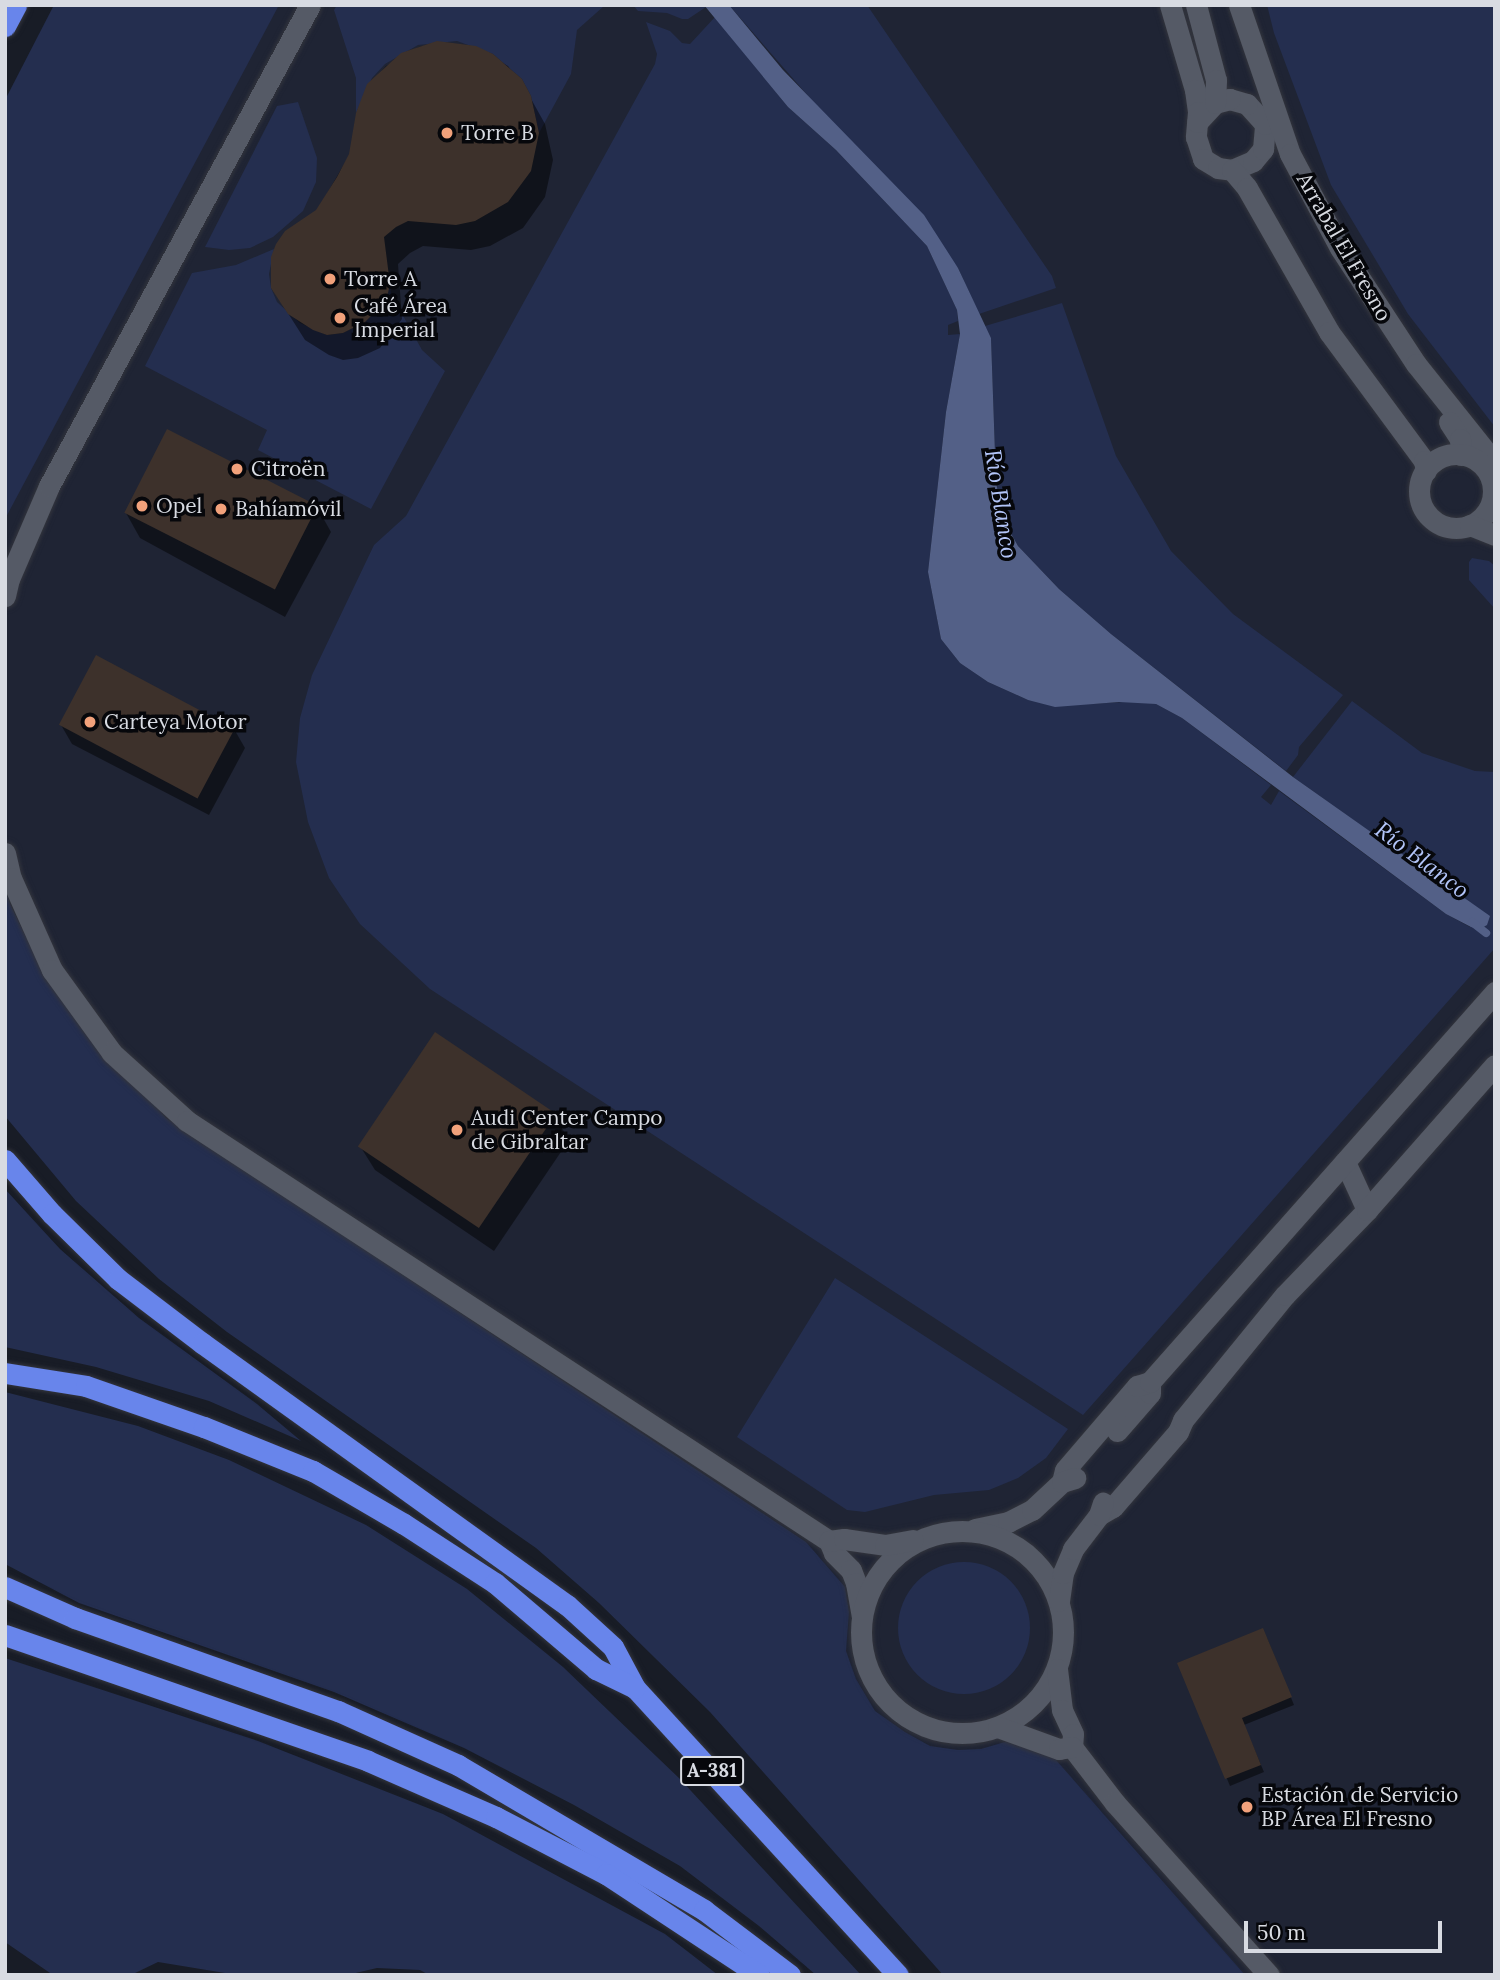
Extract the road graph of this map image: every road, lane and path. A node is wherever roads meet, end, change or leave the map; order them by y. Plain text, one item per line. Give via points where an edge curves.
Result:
1 (16, 5) edge
2 (310, 5) edge
3 (1170, 5) edge
4 (1196, 5) edge
5 (1226, 5) edge
6 (1239, 5) edge
7 (5, 26) edge
8 (1215, 103) junction
9 (1247, 104) junction
10 (1197, 122) junction
11 (1266, 135) junction
12 (1233, 170) junction
13 (1461, 454) junction
14 (1426, 471) junction
15 (1494, 475) edge
16 (1471, 526) junction
17 (1495, 535) edge
18 (5, 596) edge
19 (5, 853) edge
20 (1495, 992) edge
21 (1495, 1065) edge
22 (5, 1160) edge
23 (1345, 1162) junction
24 (1367, 1210) junction
25 (5, 1373) edge
26 (968, 1531) junction
27 (926, 1538) junction
28 (829, 1541) junction
29 (5, 1587) edge
30 (1059, 1601) junction
31 (862, 1616) junction
32 (5, 1635) edge
33 (1057, 1669) junction
34 (635, 1688) junction
35 (998, 1727) junction
36 (1072, 1747) junction
37 (759, 1975) edge
38 (790, 1975) edge
39 (898, 1975) edge
40 (1269, 1975) edge

1 - 7 highway
2 - 18 street via 49,486
3 - 10 street via 1195,90
4 - 8 street via 1216,80
5 - 9 street via 1246,66
6 - 15 street, Arrabal El Fresno via 1290,154 1340,248
8 - 9 street via 1230,99
8 - 10 street
9 - 11 street, Arrabal El Fresno via 1261,116
10 - 12 street via 1203,159 1218,169
11 - 12 street via 1259,156
11 - 13 street, Arrabal El Fresno via 1315,230 1412,379 1454,428
12 - 14 street via 1323,323 1424,461
13 - 14 street via 1441,457
13 - 15 street via 1479,461
14 - 16 street via 1419,491 1427,516 1447,526
15 - 16 street via 1488,509
16 - 17 street
19 - 28 street via 11,878 52,971 112,1053 187,1121
20 - 23 street
21 - 24 street
22 - 34 highway via 118,1279 567,1605 613,1647
23 - 24 street
23 - 26 street via 1150,1382 1150,1393 1075,1478 1062,1482 1032,1510 1008,1522
24 - 30 street via 1285,1295 1178,1432 1113,1507 1099,1515 1073,1549
25 - 34 highway via 86,1386 313,1471 495,1583 596,1669
26 - 27 street
26 - 30 street via 999,1538 1027,1554
27 - 28 street via 885,1545
27 - 31 street via 907,1547 877,1577
28 - 31 street via 856,1583
29 - 38 highway via 75,1618 338,1711 458,1765 692,1902
30 - 33 street via 1064,1641
31 - 35 street via 860,1637 867,1668 898,1711 946,1732 978,1733
32 - 37 highway via 369,1761 496,1817 606,1874
33 - 35 street via 1034,1704
33 - 36 street
34 - 39 highway, A-381
35 - 36 street via 1059,1749
36 - 40 street via 1115,1803

